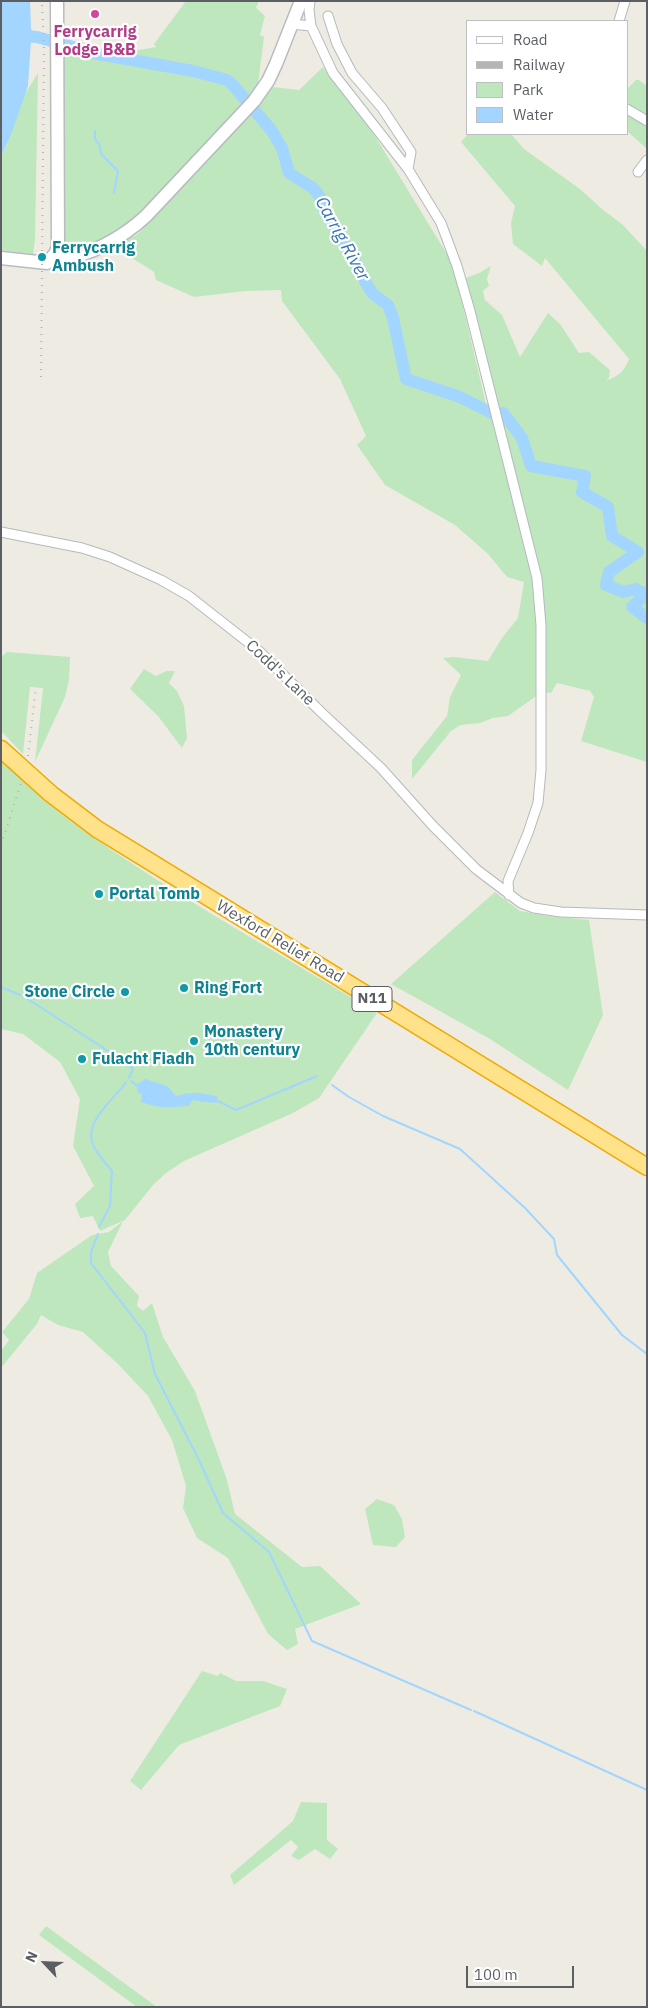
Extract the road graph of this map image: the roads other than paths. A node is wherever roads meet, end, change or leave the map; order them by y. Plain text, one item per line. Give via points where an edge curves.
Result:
1 (57, 1) edge
2 (301, 1) edge
3 (310, 1) edge
4 (625, 1) edge
5 (328, 16) dead end
6 (619, 20) edge
7 (291, 24) junction
8 (311, 26) junction
9 (628, 110) edge
10 (647, 122) edge
11 (647, 160) edge
12 (408, 169) junction
13 (638, 172) dead end
14 (55, 254) junction
15 (1, 258) edge
16 (1, 532) edge
17 (1, 749) edge
18 (509, 895) junction
19 (647, 915) edge
20 (647, 1167) edge

1 - 14 street via 59,224
2 - 7 street
3 - 8 street
4 - 6 street
5 - 12 street via 337,44 352,73 382,108 411,152
7 - 8 street
7 - 14 street via 272,72 250,105 130,230 96,249 66,257
8 - 12 street via 333,73
9 - 10 street
11 - 13 street
12 - 18 street via 441,223 457,266 538,578 541,625 538,803 508,881
14 - 15 street via 47,263
16 - 18 street, Codd's Lane via 82,548 110,557 189,596 259,651 381,768 476,869
17 - 20 highway, Wexford Relief Road / N11 via 51,794 97,829
18 - 19 street, Codd's Lane via 534,908 561,912

